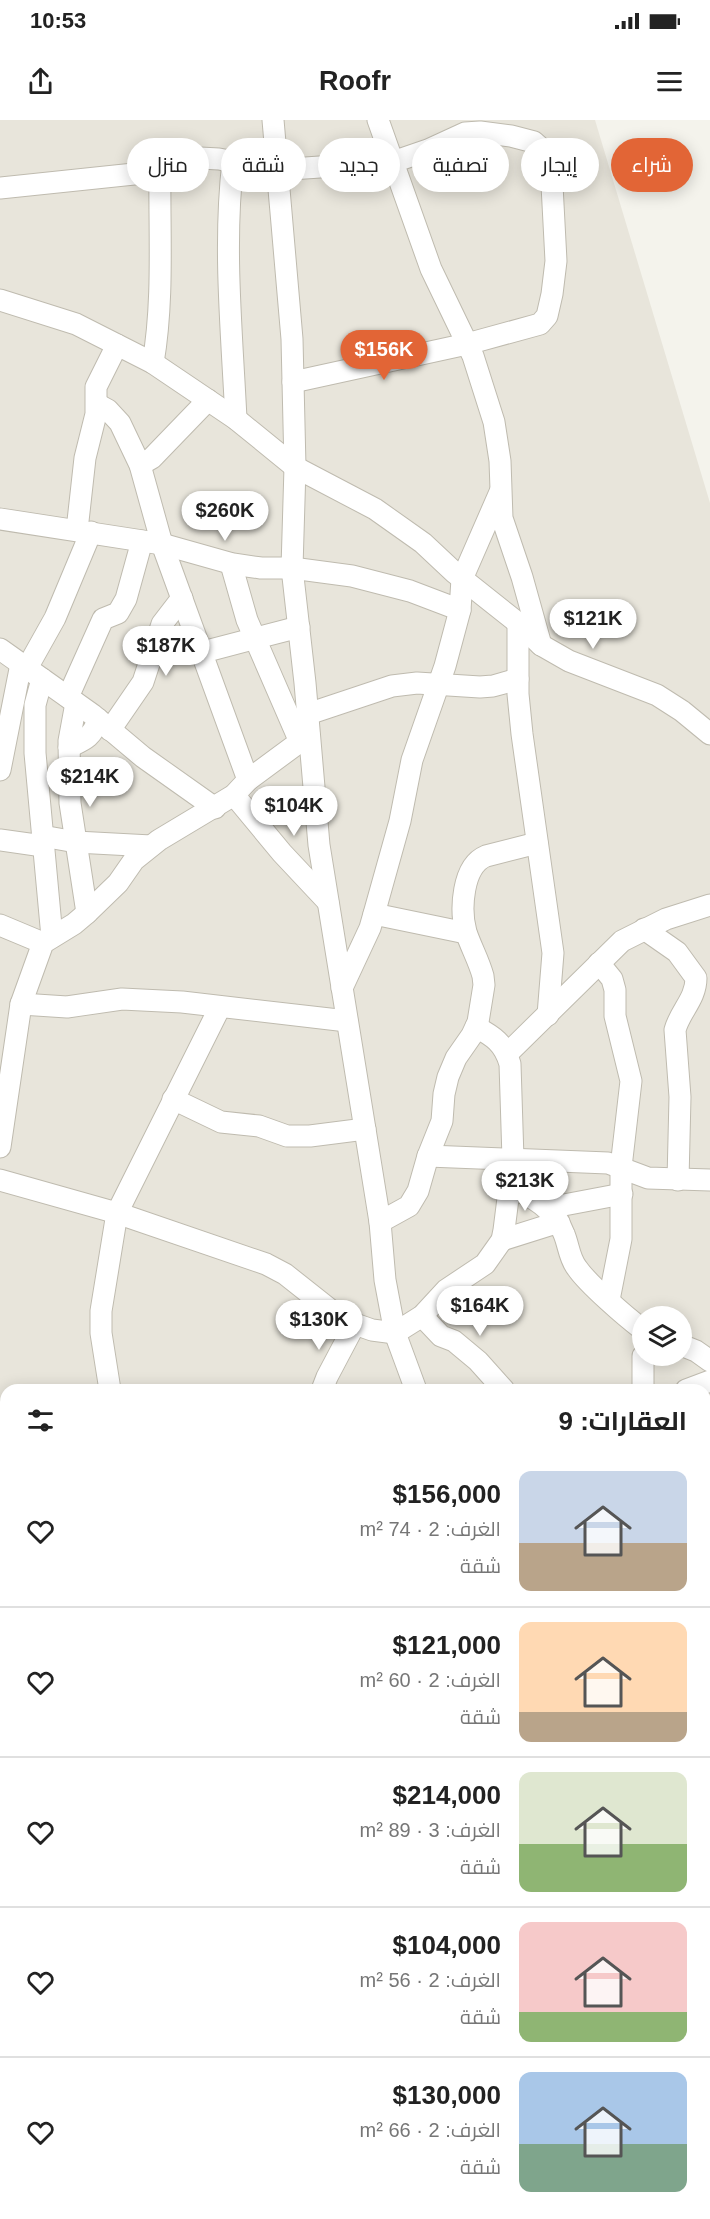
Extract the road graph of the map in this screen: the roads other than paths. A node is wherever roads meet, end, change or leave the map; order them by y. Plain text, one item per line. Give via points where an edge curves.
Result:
1 (273, 120) edge
2 (378, 120) edge
3 (274, 138) edge
4 (384, 138) edge
5 (400, 160) edge
6 (127, 175) edge
7 (400, 182) edge
8 (0, 188) edge
9 (160, 192) edge
10 (230, 192) edge
11 (278, 192) edge
12 (0, 300) edge
13 (117, 345) junction
14 (467, 345) junction
15 (153, 363) junction
16 (293, 382) junction
17 (208, 400) junction
18 (97, 404) junction
19 (236, 419) junction
20 (140, 465) junction
21 (295, 467) junction
22 (500, 492) junction
23 (0, 519) edge
24 (84, 531) junction
25 (152, 542) junction
26 (231, 564) junction
27 (292, 568) junction
28 (462, 579) junction
29 (182, 598) junction
30 (460, 610) junction
31 (518, 623) junction
32 (299, 627) junction
33 (256, 639) junction
34 (541, 645) junction
35 (0, 649) edge
36 (203, 652) junction
37 (30, 670) junction
38 (518, 679) junction
39 (439, 684) junction
40 (72, 700) junction
41 (308, 714) junction
42 (4, 720) edge
43 (104, 725) junction
44 (35, 733) junction
45 (710, 734) edge
46 (304, 739) junction
47 (69, 744) junction
48 (0, 770) edge
49 (241, 787) junction
50 (215, 808) junction
51 (0, 840) edge
52 (42, 841) junction
53 (76, 842) junction
54 (537, 843) junction
55 (151, 846) junction
56 (328, 902) junction
57 (710, 905) edge
58 (87, 913) junction
59 (374, 914) junction
60 (0, 925) edge
61 (645, 929) junction
62 (466, 933) junction
63 (48, 940) junction
64 (599, 963) junction
65 (342, 988) junction
66 (21, 1004) junction
67 (220, 1007) junction
68 (548, 1015) junction
69 (347, 1021) junction
70 (476, 1027) junction
71 (507, 1054) junction
72 (172, 1099) junction
73 (365, 1129) junction
74 (0, 1147) edge
75 (428, 1156) junction
76 (513, 1159) junction
77 (621, 1167) junction
78 (0, 1180) edge
79 (678, 1180) junction
80 (710, 1180) edge
81 (510, 1186) junction
82 (622, 1194) junction
83 (117, 1213) junction
84 (553, 1215) junction
85 (380, 1222) junction
86 (502, 1240) junction
87 (609, 1300) junction
88 (422, 1316) junction
89 (632, 1320) edge
90 (355, 1324) junction
91 (395, 1333) junction
92 (692, 1349) edge
93 (710, 1361) edge
94 (643, 1366) edge
95 (109, 1384) edge
96 (324, 1384) edge
97 (414, 1384) edge
98 (499, 1384) edge
99 (643, 1384) edge

1 - 3 street
2 - 4 street
5 - 14 street via 465,133 480,132 534,142 551,166 556,261 547,316 540,324
6 - 8 street
7 - 14 street via 431,268
9 - 15 street via 160,304
10 - 19 street via 230,308
11 - 16 street
12 - 13 street via 76,324
13 - 15 street
13 - 18 street via 96,387
14 - 16 street
14 - 22 street via 494,422
15 - 17 street
16 - 21 street
17 - 19 street
17 - 20 street via 152,458
18 - 20 street via 120,423
18 - 24 street via 85,458
19 - 21 street
20 - 25 street
21 - 27 street
21 - 28 street via 375,510 423,543
22 - 28 street
22 - 34 street via 502,518
23 - 24 street
24 - 25 street
24 - 37 street via 55,618
25 - 26 street
25 - 29 street
25 - 40 street via 118,613 103,619
26 - 27 street
26 - 33 street
27 - 30 street via 352,576 410,591
27 - 32 street
28 - 30 street
28 - 31 street
29 - 36 street
29 - 43 street via 162,624 143,682
30 - 39 street
31 - 34 street
31 - 38 street
32 - 33 street
32 - 41 street
33 - 36 street
33 - 46 street
34 - 45 street via 569,661 657,695
35 - 37 street
36 - 49 street via 229,733
37 - 40 street
37 - 42 street
37 - 44 street
38 - 39 street via 480,687
38 - 54 street
39 - 41 street via 392,686
39 - 59 street via 412,760
40 - 43 street
40 - 47 street
41 - 46 street
42 - 44 street
42 - 48 street
43 - 47 street via 89,738
43 - 50 street
44 - 47 street
44 - 52 street
46 - 49 street
46 - 56 street
47 - 53 street
49 - 50 street
49 - 56 street via 282,853
50 - 55 street
51 - 52 street
52 - 53 street
52 - 63 street
53 - 55 street
53 - 58 street
54 - 62 street via 486,856 475,863 467,876
54 - 68 street via 553,953
55 - 58 street
56 - 65 street
57 - 61 street
58 - 63 street
59 - 62 street
59 - 65 street
60 - 63 street
61 - 64 street via 622,942
61 - 79 street via 677,952 696,978 693,996 675,1030 680,1097
62 - 70 street via 478,958 484,985
63 - 66 street
64 - 68 street
64 - 77 street via 612,979 615,990 615,1016 631,1081
65 - 69 street
66 - 67 street via 67,1007 122,999
66 - 74 street
67 - 69 street
67 - 72 street
68 - 71 street
69 - 73 street
70 - 71 street via 500,1041
70 - 75 street via 448,1077 442,1121
71 - 76 street
72 - 73 street via 221,1122 259,1126 287,1136
72 - 83 street
73 - 85 street
75 - 76 street
75 - 85 street via 418,1191 409,1206
76 - 77 street via 608,1163
76 - 81 street
77 - 79 street via 648,1178
77 - 82 street
78 - 83 street
79 - 80 street
81 - 84 street
81 - 86 street
82 - 84 street
82 - 87 street via 621,1239
83 - 90 street via 266,1264
83 - 95 street via 101,1311
84 - 86 street
84 - 87 street via 578,1270
85 - 91 street
86 - 88 street via 485,1264 446,1290
87 - 89 street
88 - 91 street
88 - 98 street via 441,1336 454,1341 478,1361
90 - 91 street
90 - 96 street
91 - 97 street
92 - 93 street
94 - 99 street

